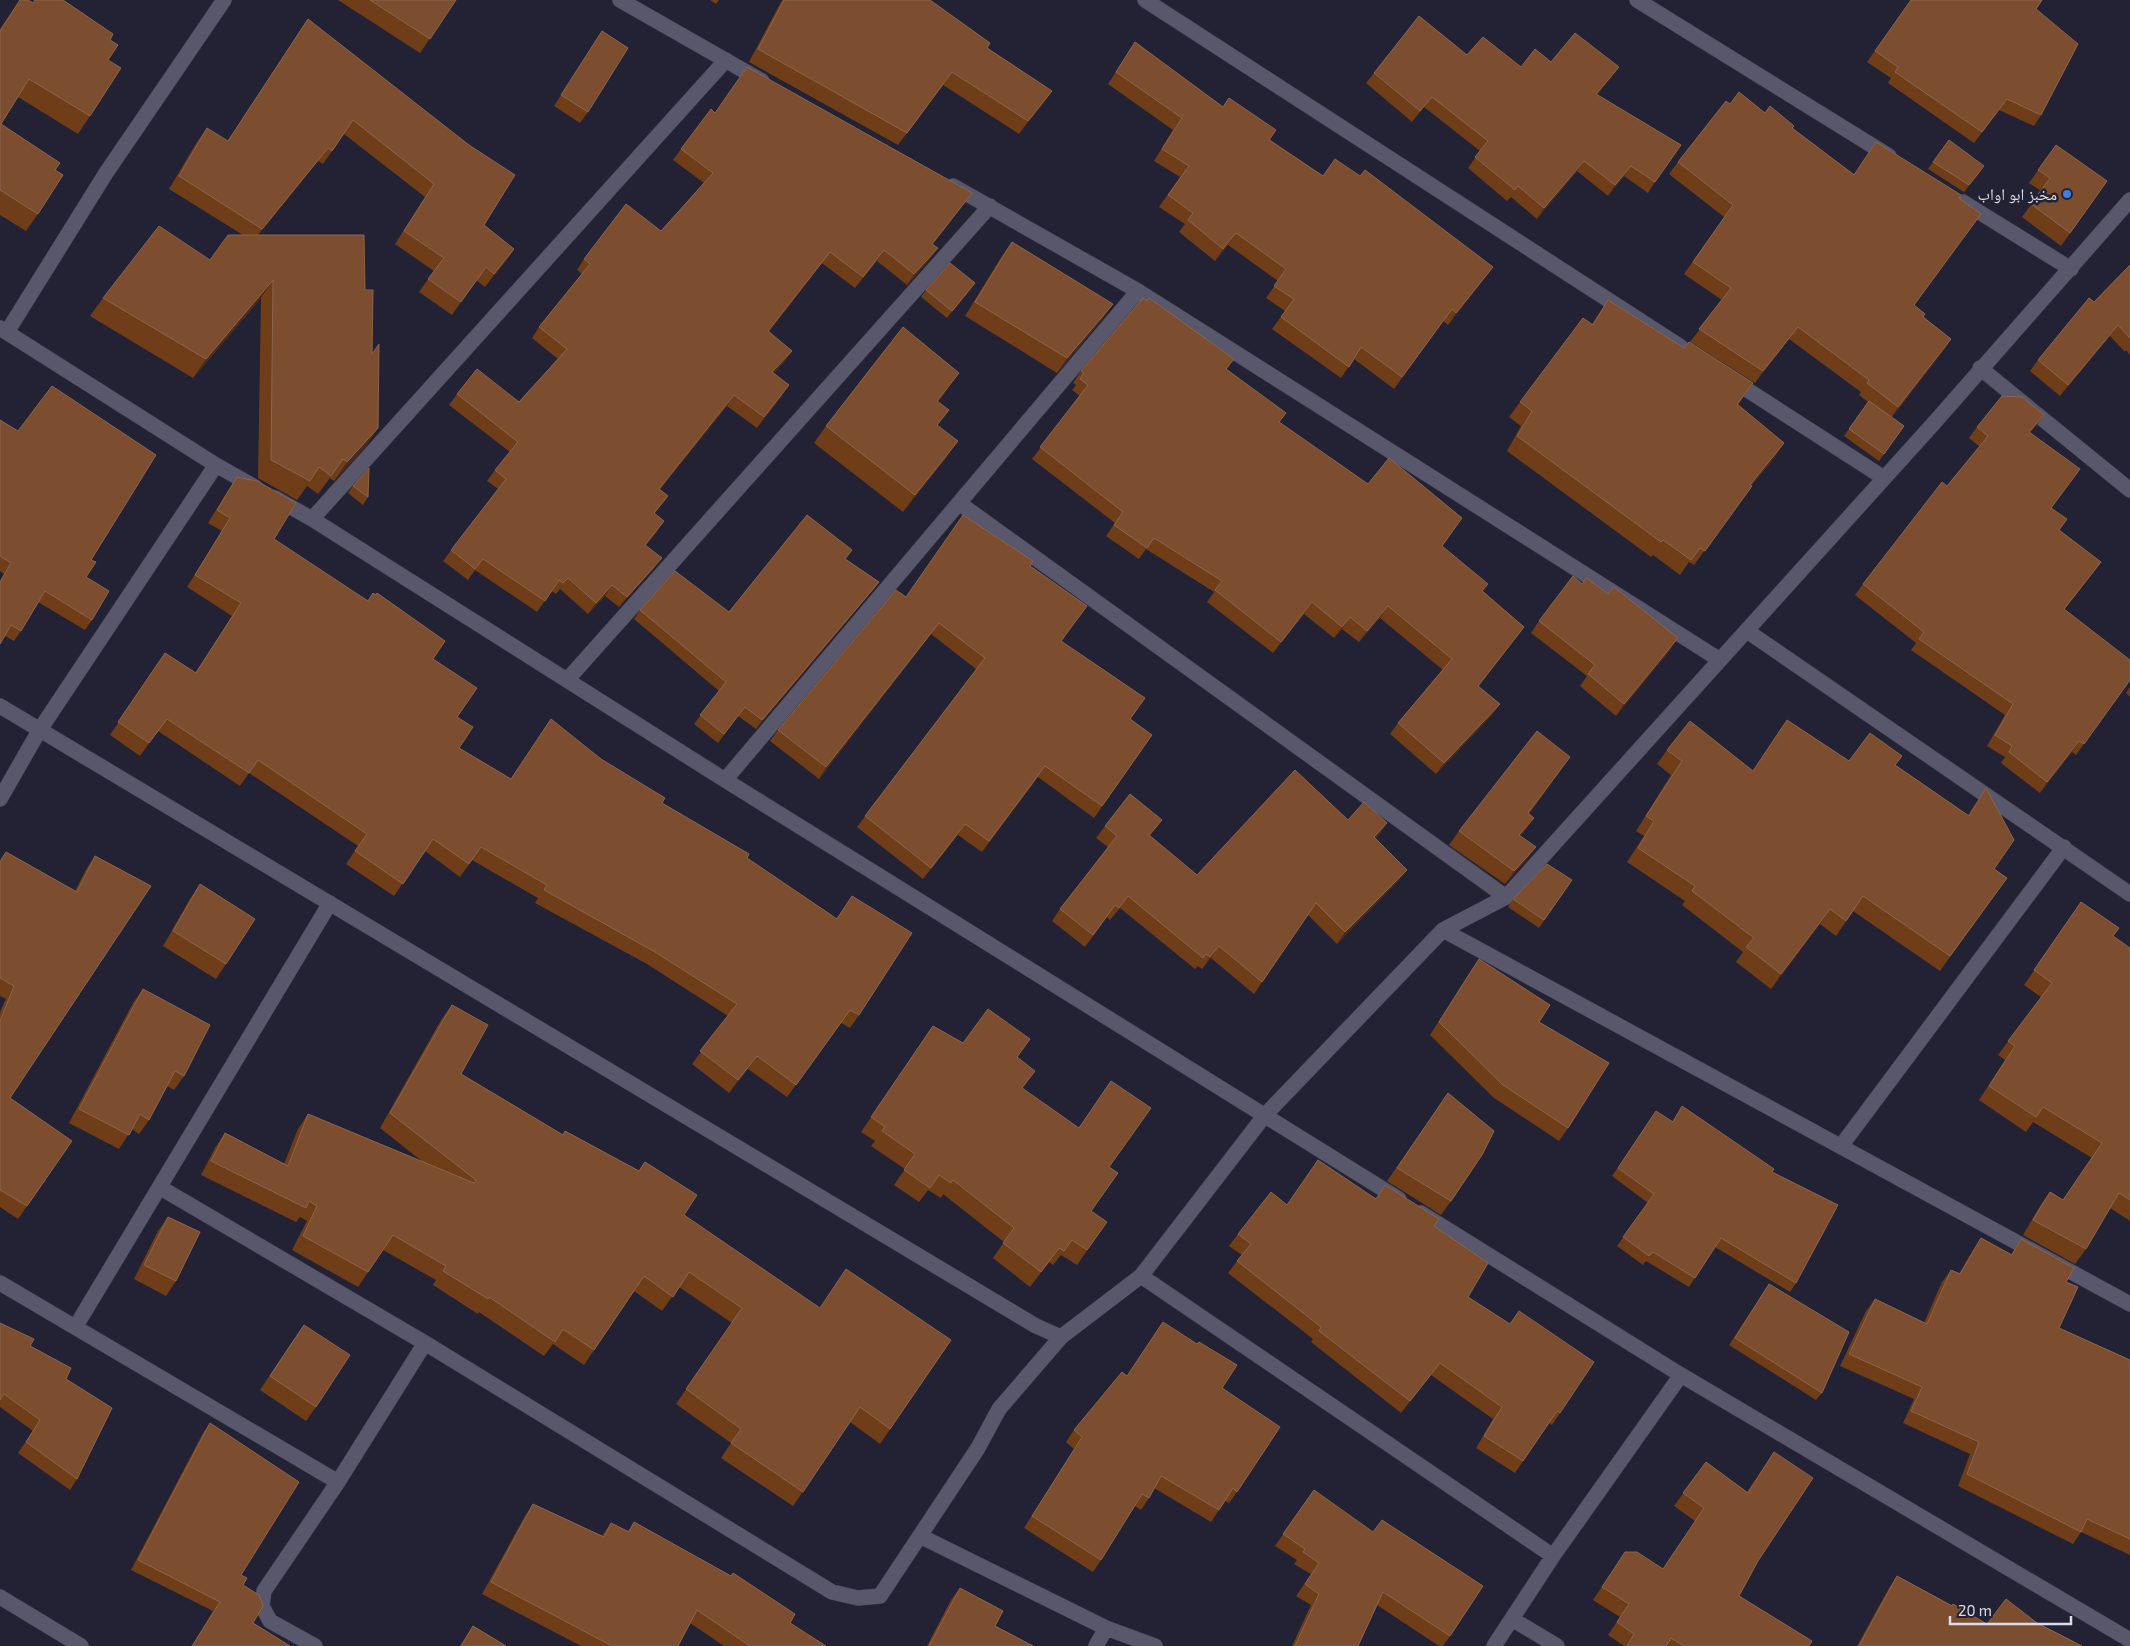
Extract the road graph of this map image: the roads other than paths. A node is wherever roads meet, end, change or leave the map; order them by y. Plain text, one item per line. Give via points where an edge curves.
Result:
1 (224, 0) edge
2 (620, 0) edge
3 (1145, 0) edge
4 (1637, 0) edge
5 (726, 60) junction
6 (777, 88) edge
7 (1904, 165) edge
8 (939, 178) edge
9 (1954, 196) edge
10 (2130, 200) edge
11 (990, 206) junction
12 (2071, 269) junction
13 (1138, 291) junction
14 (4, 330) edge
15 (1693, 354) edge
16 (1980, 368) junction
17 (1718, 371) edge
18 (216, 465) junction
19 (1884, 478) junction
20 (2130, 490) edge
21 (959, 503) junction
22 (312, 519) junction
23 (1747, 631) junction
24 (1720, 660) junction
25 (566, 680) junction
26 (0, 706) edge
27 (39, 730) junction
28 (725, 780) junction
29 (0, 799) edge
30 (2064, 847) junction
31 (2130, 894) edge
32 (1506, 898) junction
33 (330, 903) junction
34 (1443, 930) junction
35 (1265, 1115) junction
36 (1841, 1146) junction
37 (161, 1188) junction
38 (1141, 1276) junction
39 (0, 1283) edge
40 (2130, 1304) edge
41 (76, 1326) junction
42 (1061, 1337) junction
43 (425, 1343) junction
44 (1681, 1375) junction
45 (338, 1482) junction
46 (920, 1536) junction
47 (1553, 1556) junction
48 (0, 1597) edge
49 (1512, 1619) junction
50 (1106, 1628) junction
51 (2130, 1640) edge
52 (81, 1646) edge
53 (315, 1646) edge
54 (1096, 1646) edge
55 (1154, 1646) edge
56 (1494, 1646) edge
57 (1557, 1646) edge

1 - 14 street
2 - 5 street
3 - 15 street
4 - 7 street
5 - 6 street
5 - 22 street
8 - 11 street
9 - 12 street
10 - 12 street
11 - 13 street
11 - 25 street
12 - 16 street
13 - 21 street
13 - 24 street
14 - 18 street
16 - 19 street
16 - 20 street
17 - 19 street
18 - 22 street
18 - 27 street
19 - 23 street
21 - 28 street
21 - 32 street
22 - 25 street
23 - 24 street
23 - 30 street
24 - 32 street
25 - 28 street
26 - 27 street
27 - 29 street
27 - 33 street
28 - 35 street
30 - 31 street
30 - 36 street
32 - 34 street
33 - 37 street
33 - 42 street via 1036,1326
34 - 35 street
34 - 36 street
35 - 38 street
35 - 44 street
36 - 40 street
37 - 41 street
37 - 43 street
38 - 42 street
38 - 47 street
39 - 41 street
41 - 45 street
42 - 46 street via 999,1409 978,1448
43 - 45 street
43 - 46 street via 832,1592 858,1598 880,1596
44 - 47 street
44 - 51 street
45 - 53 street via 264,1590 262,1606 270,1621
46 - 50 street
47 - 49 street
48 - 52 street
49 - 56 street
49 - 57 street
50 - 54 street
50 - 55 street

